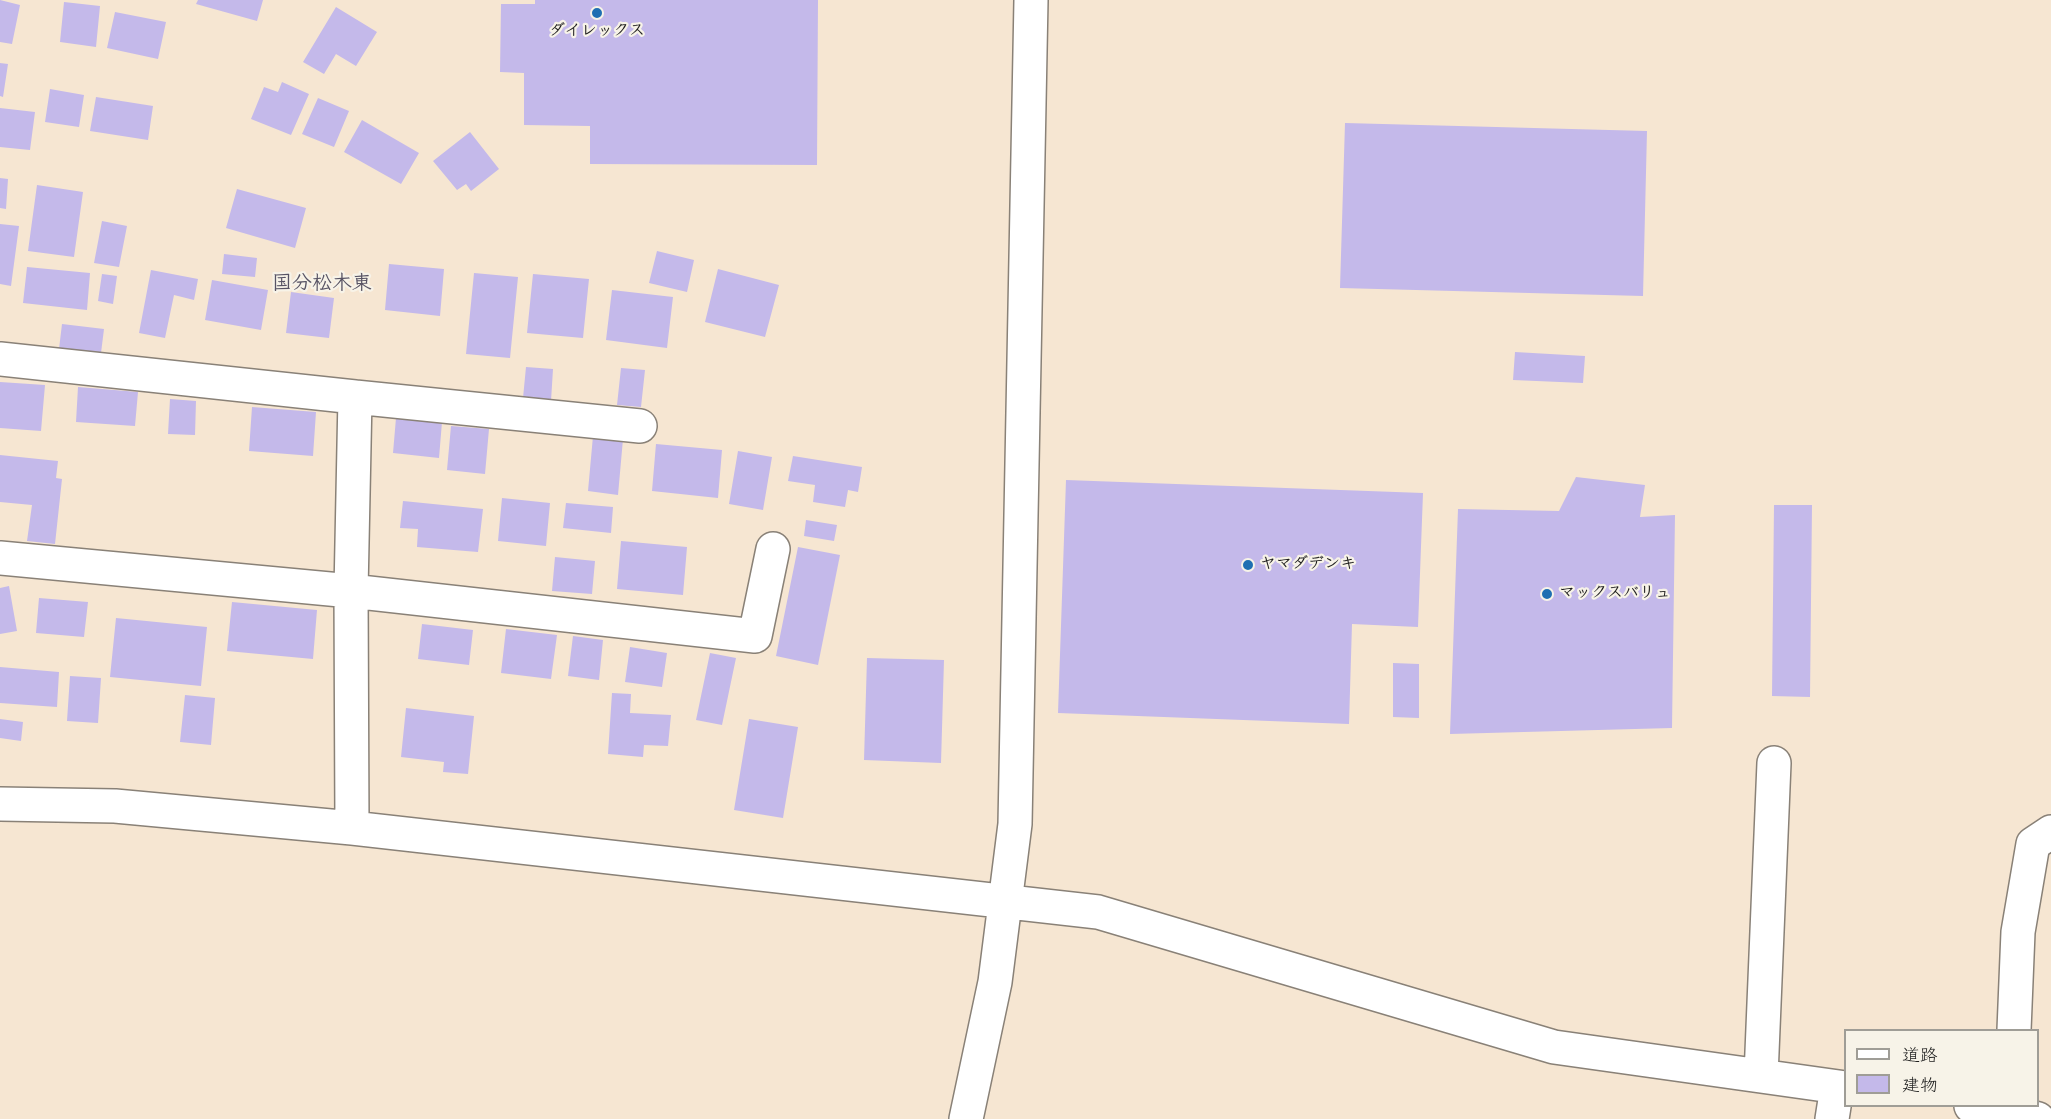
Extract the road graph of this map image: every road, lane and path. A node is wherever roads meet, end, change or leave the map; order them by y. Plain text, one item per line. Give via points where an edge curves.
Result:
1 (1031, 0) edge
2 (0, 359) edge
3 (355, 397) junction
4 (640, 426) dead end
5 (773, 549) dead end
6 (0, 558) edge
7 (351, 591) junction
8 (1774, 763) dead end
9 (0, 804) edge
10 (352, 828) junction
11 (2051, 832) edge
12 (1005, 903) junction
13 (2014, 1029) edge
14 (1761, 1076) junction
15 (1841, 1087) edge
16 (1979, 1107) edge
17 (2019, 1112) edge
18 (966, 1119) edge
19 (1832, 1119) edge

1 - 12 street via 1015,824
2 - 3 street
3 - 4 street
3 - 7 street
5 - 7 street via 755,636
6 - 7 street
7 - 10 street
8 - 14 street
9 - 10 street via 115,806
10 - 12 street
11 - 13 street via 2033,844 2018,932
12 - 14 street via 1098,912 1554,1047
12 - 18 street via 995,982
14 - 15 street
15 - 19 street
16 - 17 street

